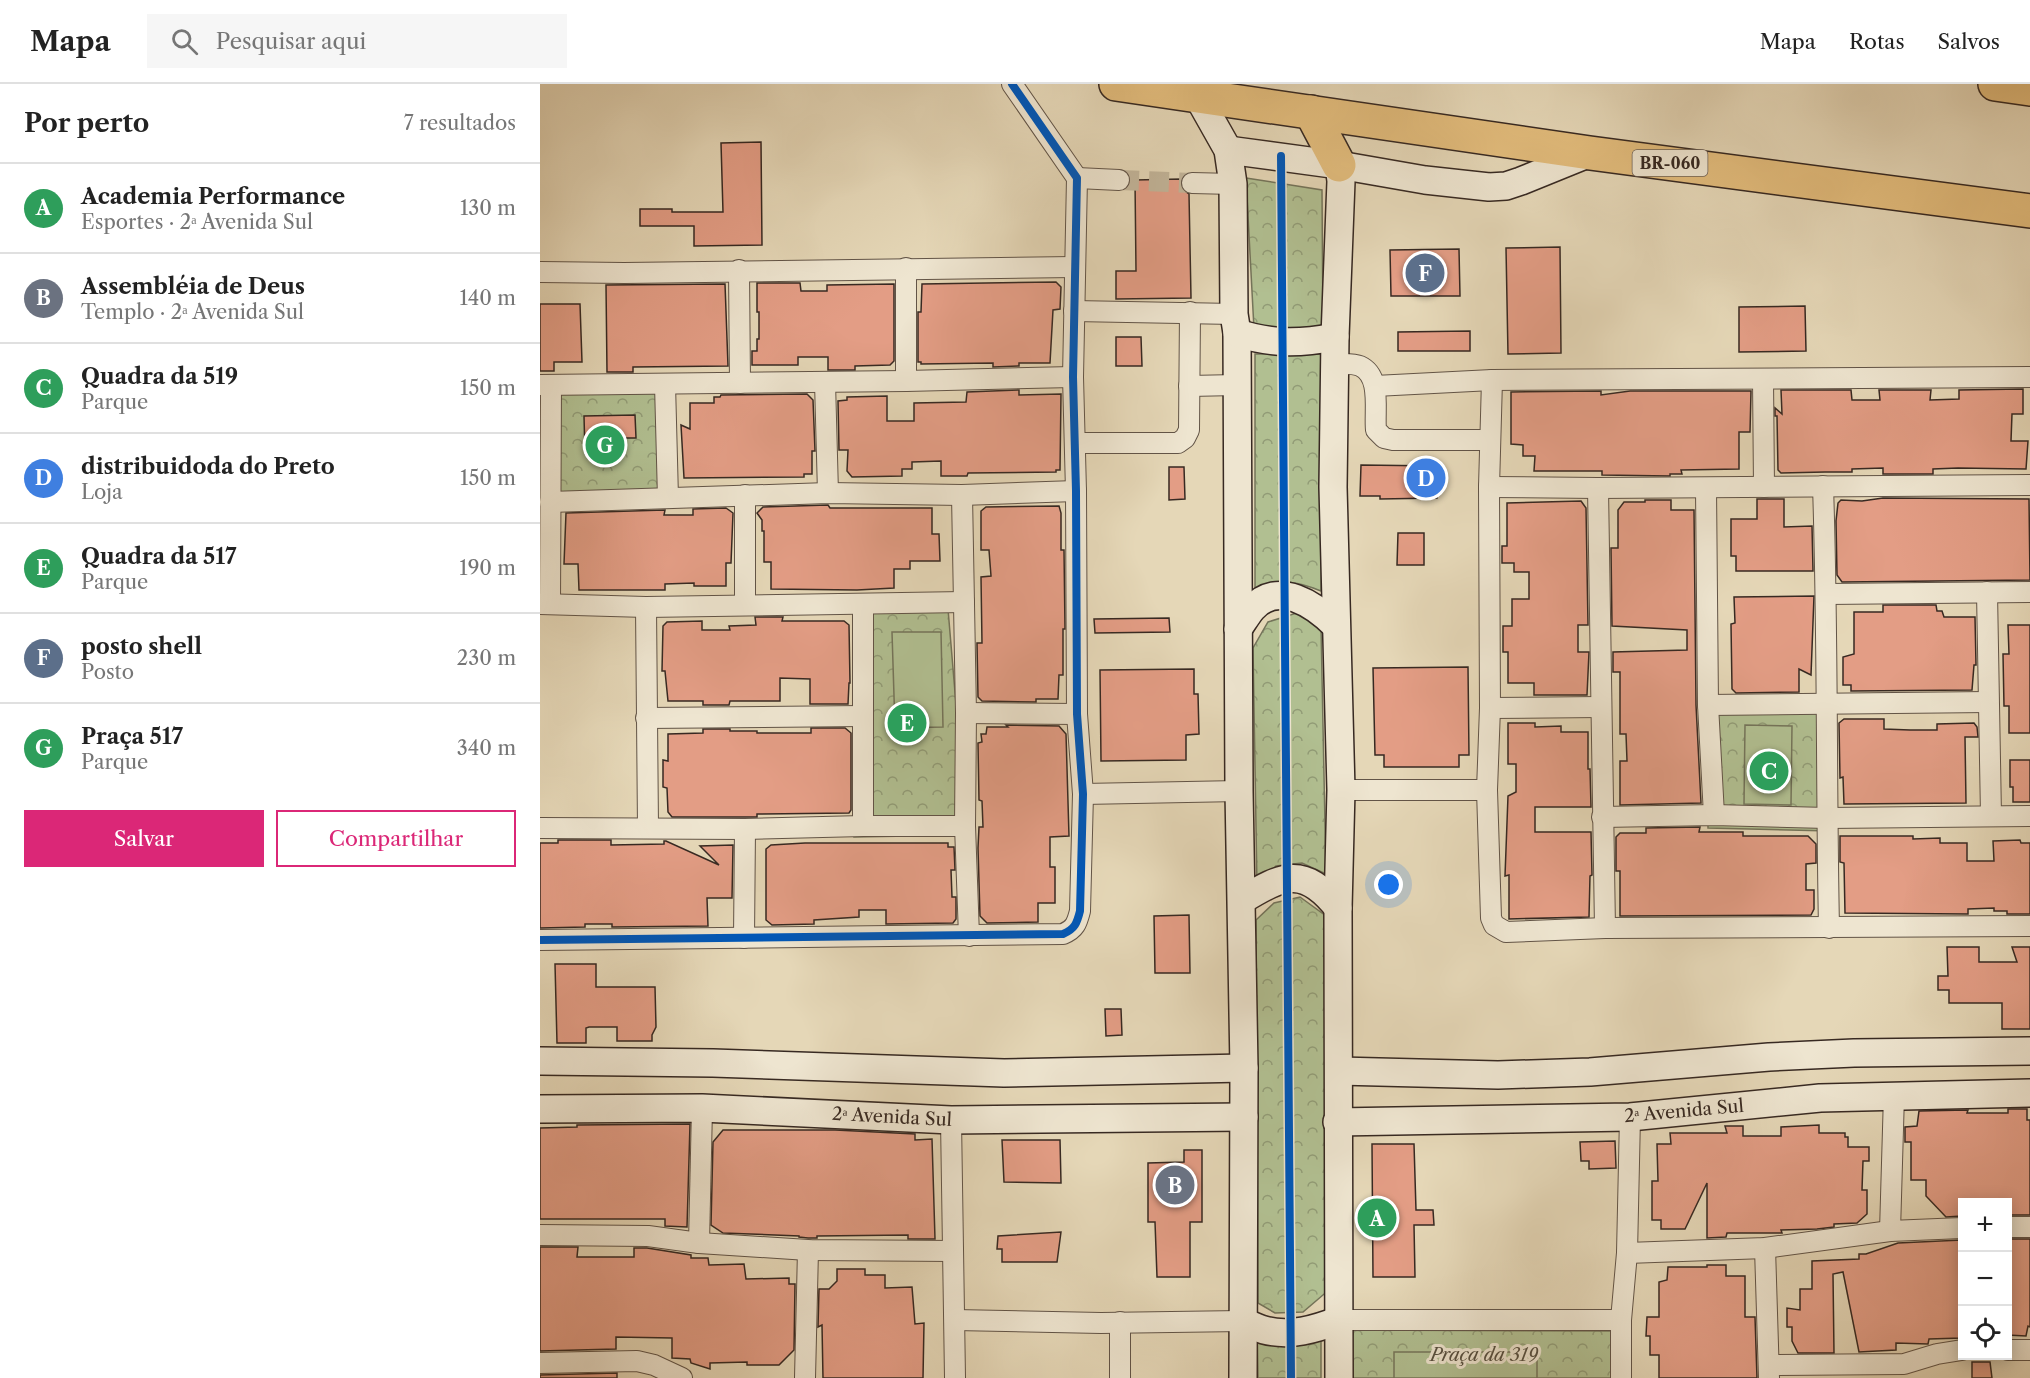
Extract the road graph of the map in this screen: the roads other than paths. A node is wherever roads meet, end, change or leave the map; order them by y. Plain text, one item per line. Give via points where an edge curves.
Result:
1 (1012, 84) edge
2 (1116, 84) edge
3 (1995, 84) edge
4 (2030, 89) edge
5 (1197, 95) junction
6 (1311, 112) junction
7 (1228, 150) junction
8 (1590, 153) junction
9 (1339, 165) junction
10 (1077, 178) junction
11 (1119, 180) tunnel mouth
12 (1192, 183) tunnel mouth
13 (1233, 184) junction
14 (2030, 211) edge
15 (1074, 267) junction
16 (906, 268) junction
17 (739, 270) junction
18 (540, 272) edge
19 (1074, 311) junction
20 (1190, 312) junction
21 (1236, 323) junction
22 (1335, 337) junction
23 (1335, 364) junction
24 (1073, 377) junction
25 (2030, 377) edge
26 (1763, 379) junction
27 (1492, 380) junction
28 (906, 381) junction
29 (825, 382) junction
30 (740, 383) junction
31 (665, 384) junction
32 (545, 385) edge
33 (1237, 385) junction
34 (1189, 386) junction
35 (1376, 386) junction
36 (1490, 440) junction
37 (1075, 443) junction
38 (2030, 485) edge
39 (1823, 486) junction
40 (1489, 487) junction
41 (1764, 487) junction
42 (1598, 488) junction
43 (1706, 488) junction
44 (1076, 491) junction
45 (828, 493) junction
46 (745, 495) junction
47 (962, 495) junction
48 (668, 498) junction
49 (550, 502) junction
50 (1987, 592) junction
51 (2030, 592) edge
52 (1827, 594) junction
53 (964, 602) junction
54 (545, 604) edge
55 (863, 604) junction
56 (745, 605) junction
57 (646, 607) junction
58 (1336, 626) junction
59 (1239, 629) junction
60 (1988, 702) junction
61 (1826, 704) junction
62 (1708, 705) junction
63 (1600, 707) junction
64 (1490, 708) junction
65 (966, 713) junction
66 (1077, 714) junction
67 (862, 717) junction
68 (646, 718) junction
69 (1341, 790) junction
70 (1487, 790) junction
71 (1239, 791) junction
72 (1083, 794) junction
73 (1714, 815) junction
74 (1991, 816) junction
75 (2030, 816) edge
76 (1602, 817) junction
77 (1827, 818) junction
78 (863, 826) junction
79 (965, 826) junction
80 (540, 828) edge
81 (648, 828) junction
82 (745, 829) junction
83 (1242, 900) junction
84 (1338, 908) junction
85 (2030, 926) edge
86 (1605, 928) junction
87 (1829, 928) junction
88 (969, 936) junction
89 (744, 938) junction
90 (540, 940) edge
91 (2030, 1052) edge
92 (540, 1061) edge
93 (2030, 1064) edge
94 (1244, 1068) junction
95 (1339, 1071) junction
96 (2030, 1085) edge
97 (2030, 1093) edge
98 (1894, 1095) junction
99 (702, 1108) junction
100 (540, 1109) edge
101 (1244, 1117) junction
102 (1630, 1118) junction
103 (951, 1120) junction
104 (1337, 1122) junction
105 (2012, 1227) edge
106 (2030, 1227) edge
107 (1958, 1228) edge
108 (1890, 1231) junction
109 (540, 1235) edge
110 (699, 1243) junction
111 (1766, 1248) junction
112 (808, 1250) junction
113 (953, 1251) junction
114 (1627, 1252) junction
115 (956, 1320) junction
116 (1339, 1320) junction
117 (1621, 1320) junction
118 (1242, 1321) junction
119 (1120, 1322) junction
120 (2012, 1350) edge
121 (2030, 1350) edge
122 (1958, 1351) edge
123 (540, 1363) edge
124 (1904, 1371) edge
125 (1769, 1372) edge
126 (682, 1378) edge
127 (805, 1378) edge
128 (956, 1378) edge
129 (1120, 1378) edge
130 (1243, 1378) edge
131 (1339, 1378) edge
132 (1621, 1378) edge

1 - 10 street
2 - 5 highway, BR-060
3 - 4 highway
5 - 6 highway, BR-060
5 - 7 main road
6 - 8 highway, BR-060
6 - 9 highway
7 - 9 main road
7 - 13 main road
8 - 9 main road via 1521,181 1489,187
8 - 14 highway, BR-060
9 - 22 main road
10 - 11 street
10 - 15 street
12 - 13 street
13 - 21 main road
15 - 16 street
15 - 19 street
16 - 17 street
16 - 28 street
17 - 18 street
17 - 30 street
19 - 20 street
19 - 24 street
20 - 21 street
20 - 34 street
21 - 22 main road via 1259,339 1282,343
21 - 33 main road
22 - 23 main road
23 - 35 street via 1360,366
23 - 58 main road
24 - 28 street
24 - 37 street
25 - 26 street
26 - 27 street
26 - 41 street
27 - 35 street
27 - 36 street
28 - 29 street
29 - 30 street
29 - 45 street
30 - 31 street
31 - 32 street
31 - 48 street
32 - 49 street
33 - 34 street
33 - 59 main road
34 - 37 street via 1189,430 1178,443
35 - 36 street via 1376,430 1384,438
36 - 40 street
37 - 44 street
38 - 39 street
39 - 41 street
39 - 52 street
40 - 42 street
40 - 64 street
41 - 43 street
42 - 43 street
42 - 63 street
43 - 62 street
44 - 47 street
44 - 66 street
45 - 46 street
45 - 47 street
46 - 48 street
46 - 56 street
47 - 53 street
48 - 49 street
49 - 54 street
50 - 51 street
50 - 52 street
50 - 60 street
52 - 61 street
53 - 55 street
53 - 65 street
54 - 57 street
55 - 56 street
55 - 67 street
56 - 57 street
57 - 68 street
58 - 59 main road via 1305,601 1284,595 1268,598 1254,607
58 - 69 main road
59 - 71 main road
60 - 61 street
60 - 74 street
61 - 62 street
61 - 77 street
62 - 73 street
63 - 64 street
63 - 76 street
64 - 70 street
65 - 66 street
65 - 79 street
66 - 72 street
67 - 68 street
67 - 78 street
68 - 81 street
69 - 70 street
69 - 84 main road
70 - 86 street via 1494,925 1506,932
71 - 72 street
71 - 83 main road
72 - 88 street via 1080,911 1072,930 1063,934
73 - 76 street
73 - 77 street
74 - 75 street
74 - 77 street
76 - 86 street
77 - 87 street
78 - 79 street
78 - 82 street
79 - 88 street
80 - 81 street
81 - 82 street
82 - 89 street
83 - 84 main road via 1286,877 1313,884
83 - 94 main road
84 - 95 main road
85 - 87 street
86 - 87 street
88 - 89 street
89 - 90 street
91 - 95 main road via 1854,1053 1498,1075
92 - 94 main road via 1004,1073
93 - 96 main road via 2026,1077
94 - 101 main road
95 - 104 main road
97 - 98 main road, 2ᵃ Avenida Sul
98 - 102 main road, 2ᵃ Avenida Sul via 1820,1098
98 - 108 street
99 - 100 main road, 2ᵃ Avenida Sul
99 - 103 main road, 2ᵃ Avenida Sul
99 - 110 street
101 - 103 main road, 2ᵃ Avenida Sul
101 - 118 main road
102 - 104 main road, 2ᵃ Avenida Sul
102 - 114 street
103 - 113 street
104 - 116 main road
105 - 106 street
107 - 108 street
108 - 111 street
109 - 110 street via 648,1236
110 - 112 street
111 - 114 street
111 - 125 street
112 - 113 street
112 - 127 street
113 - 115 street
114 - 117 street
115 - 119 street
115 - 128 street
116 - 117 street
116 - 118 main road via 1314,1330 1291,1332 1265,1330
116 - 131 main road
117 - 132 street
118 - 119 street
118 - 130 main road
119 - 129 street
120 - 121 street
122 - 124 street via 1937,1354
123 - 126 street via 637,1361
124 - 125 street

